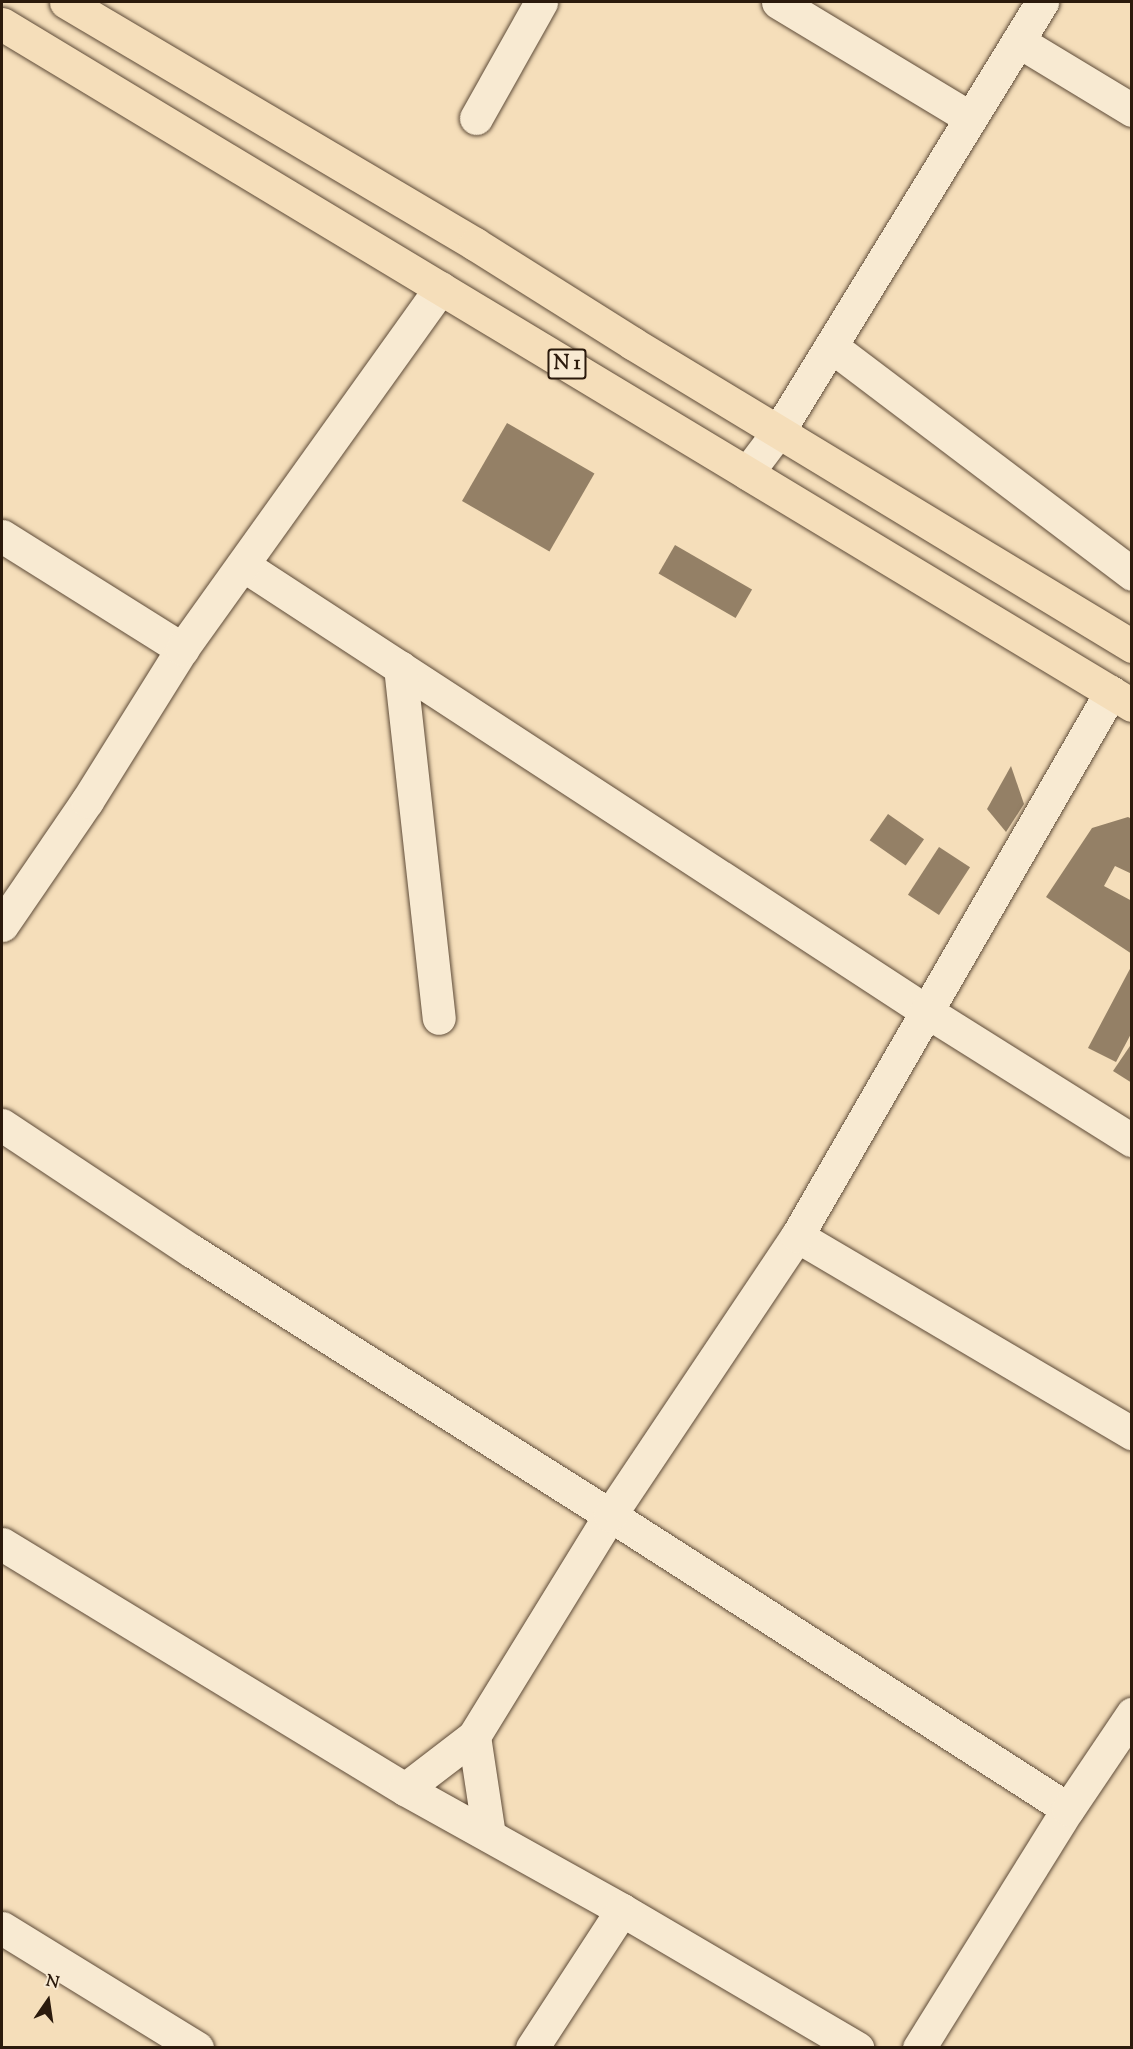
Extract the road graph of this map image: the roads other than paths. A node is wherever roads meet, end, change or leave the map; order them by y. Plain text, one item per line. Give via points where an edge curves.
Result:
1 (66, 2) edge
2 (541, 2) edge
3 (778, 2) edge
4 (1042, 2) edge
5 (2, 24) edge
6 (1018, 41) junction
7 (1131, 110) edge
8 (476, 118) dead end
9 (970, 118) junction
10 (440, 288) junction
11 (831, 346) junction
12 (778, 432) junction
13 (747, 473) junction
14 (2, 536) edge
15 (243, 565) junction
16 (1131, 574) edge
17 (1131, 646) edge
18 (182, 649) junction
19 (400, 668) junction
20 (1121, 699) edge
21 (7, 907) edge
22 (926, 1011) junction
23 (439, 1018) dead end
24 (2, 1125) edge
25 (1131, 1140) edge
26 (797, 1236) junction
27 (1131, 1432) edge
28 (610, 1515) junction
29 (2, 1544) edge
30 (1131, 1714) edge
31 (474, 1736) junction
32 (405, 1789) junction
33 (1068, 1809) junction
34 (489, 1835) junction
35 (622, 1910) junction
36 (2, 1928) edge
37 (196, 2048) edge
38 (532, 2048) edge
39 (857, 2048) edge
40 (920, 2048) edge

1 - 12 highway, N 1 via 475,244
2 - 8 street
3 - 9 street
4 - 6 street
5 - 10 highway, N 1
6 - 7 street
6 - 9 street
9 - 11 street
10 - 13 highway, N 1
10 - 15 street
11 - 12 street
11 - 16 street
12 - 13 street
12 - 17 highway, N 1
13 - 20 highway, N 1
14 - 18 street
15 - 18 street
15 - 19 street
18 - 21 street via 87,801
19 - 22 street
19 - 23 street
20 - 22 street
22 - 25 street
22 - 26 street
24 - 28 street via 192,1251
26 - 27 street
26 - 28 street
28 - 31 street
28 - 33 street
29 - 32 street
30 - 33 street
31 - 32 street
31 - 34 street
32 - 34 street
33 - 40 street
34 - 35 street
35 - 38 street
35 - 39 street
36 - 37 street

